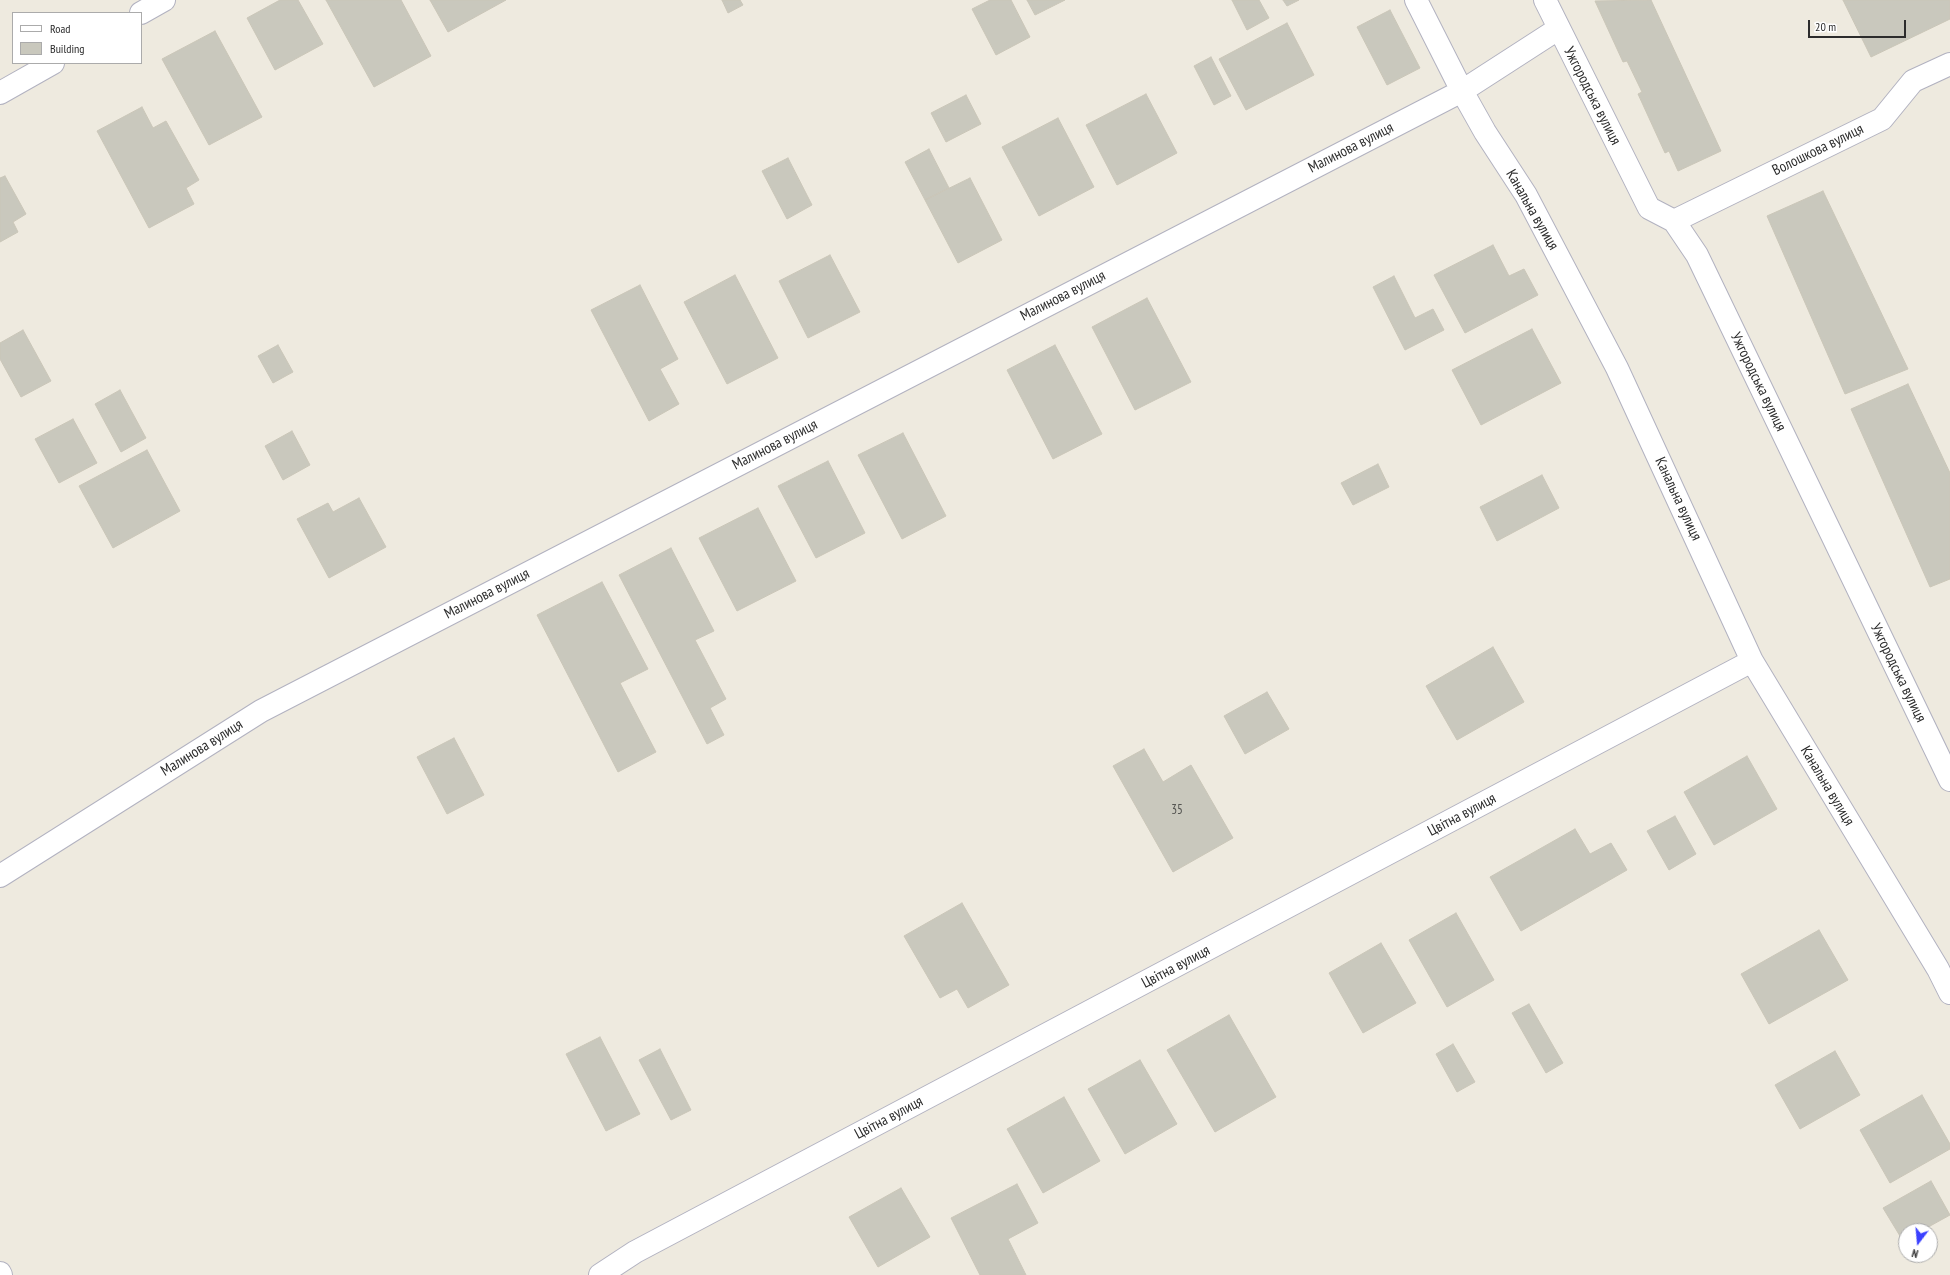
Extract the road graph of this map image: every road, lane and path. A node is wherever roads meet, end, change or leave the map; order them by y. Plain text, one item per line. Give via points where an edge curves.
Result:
1 (164, 0) edge
2 (1416, 0) edge
3 (1545, 0) edge
4 (142, 12) edge
5 (1558, 29) junction
6 (51, 64) edge
7 (1950, 64) edge
8 (1462, 91) junction
9 (0, 93) edge
10 (1674, 221) junction
11 (1752, 661) junction
12 (1950, 780) edge
13 (0, 876) edge
14 (1950, 993) edge
15 (600, 1275) edge

1 - 4 street
2 - 8 street, Канальна вулиця
3 - 5 street, Ужгородська вулиця
5 - 8 street, Малинова вулиця
5 - 10 street, Ужгородська вулиця via 1648,208
6 - 9 street
7 - 10 street, Волошкова вулиця via 1913,81 1882,119
8 - 11 street, Канальна вулиця via 1526,195 1617,368
8 - 13 street, Малинова вулиця via 260,711
10 - 12 street, Ужгородська вулиця via 1697,255
11 - 14 street, Канальна вулиця
11 - 15 street, Цвітна вулиця via 642,1249

